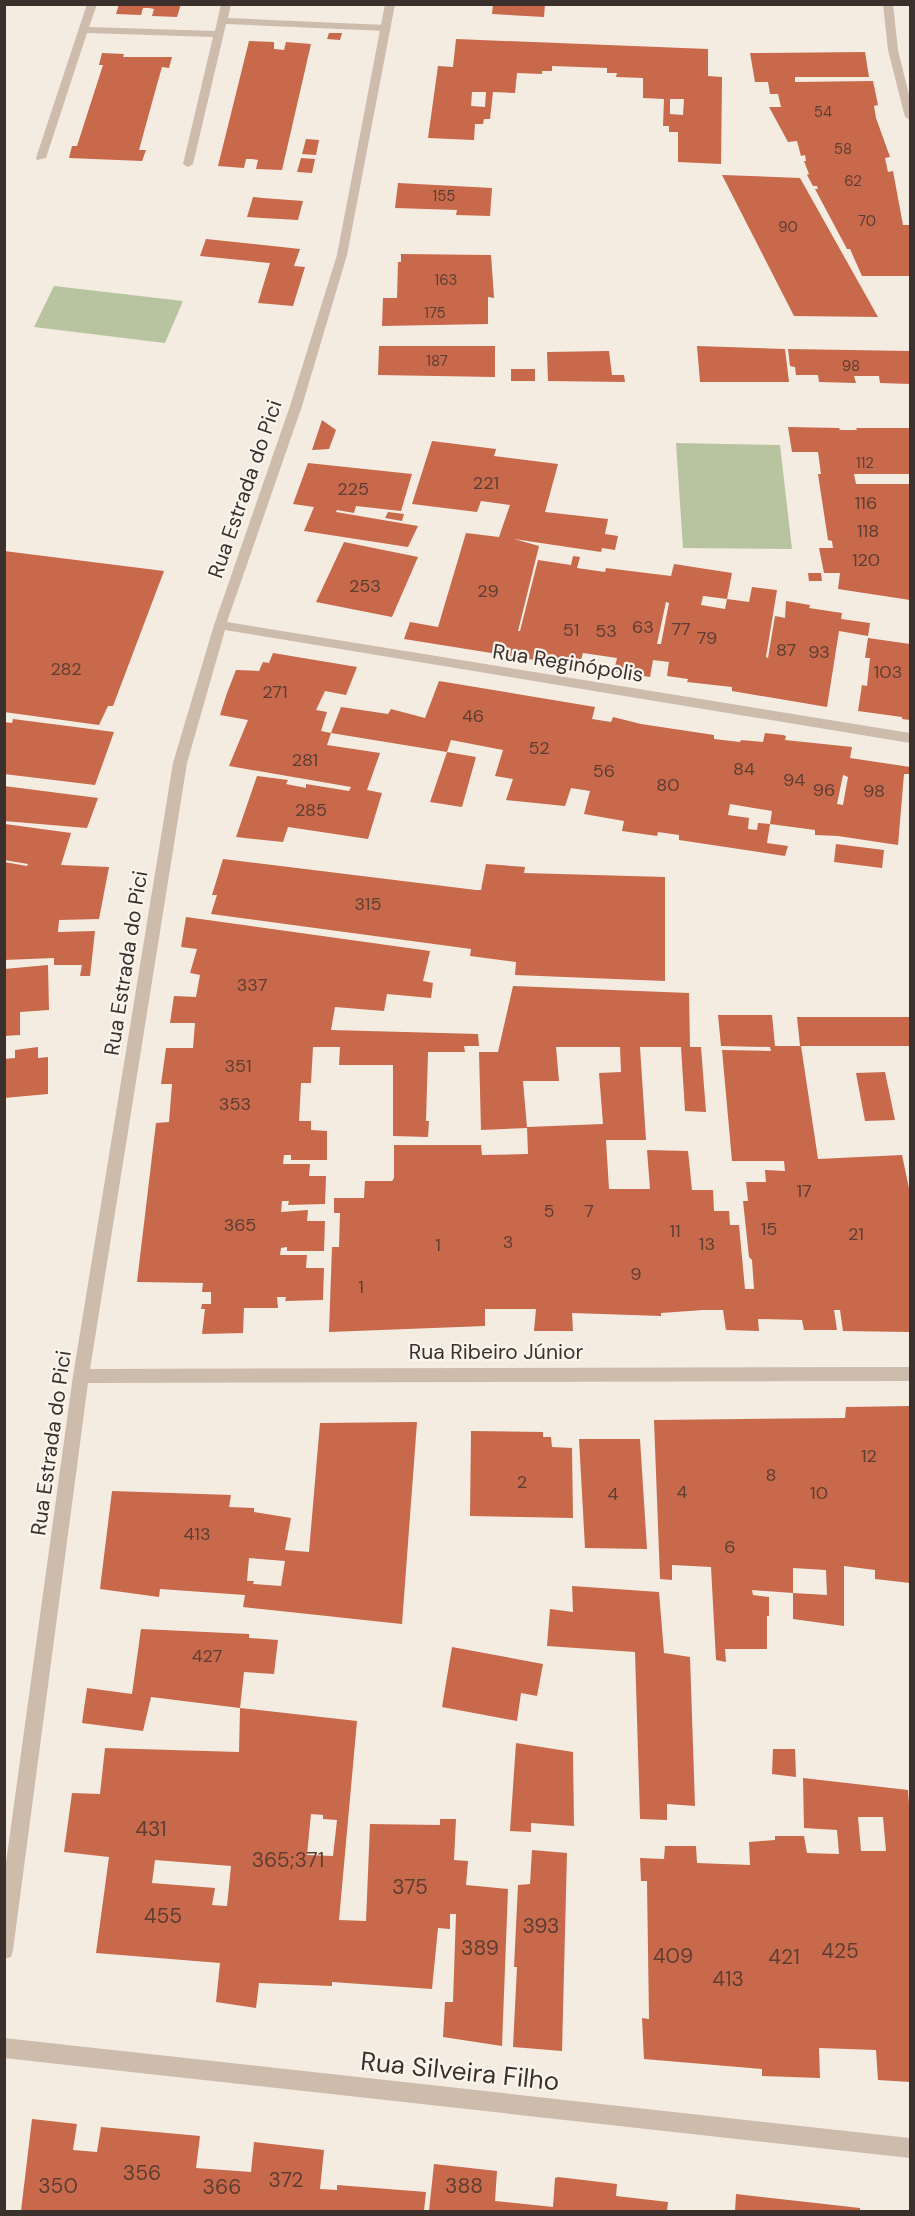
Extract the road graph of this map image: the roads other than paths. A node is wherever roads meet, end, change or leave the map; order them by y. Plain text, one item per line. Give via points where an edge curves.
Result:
1 (92, 4) edge
2 (226, 4) edge
3 (390, 4) edge
4 (888, 4) edge
5 (222, 21) junction
6 (386, 28) junction
7 (83, 30) junction
8 (219, 34) junction
9 (910, 117) edge
10 (41, 158) dead end
11 (188, 164) dead end
12 (220, 625) junction
13 (910, 738) edge
14 (910, 1374) edge
15 (81, 1376) junction
16 (4, 1950) edge
17 (4, 2048) edge
18 (910, 2148) edge

1 - 7 street
2 - 5 street
3 - 6 street, Rua Estrada do Pici
4 - 9 street via 893,50
5 - 6 street
5 - 8 street
6 - 12 street, Rua Estrada do Pici via 342,255 296,406
7 - 8 street
7 - 10 street
8 - 11 street
12 - 13 street, Rua Reginópolis
12 - 15 street, Rua Estrada do Pici via 180,763
14 - 15 street, Rua Ribeiro Júnior
15 - 16 street, Rua Estrada do Pici
17 - 18 street, Rua Silveira Filho

